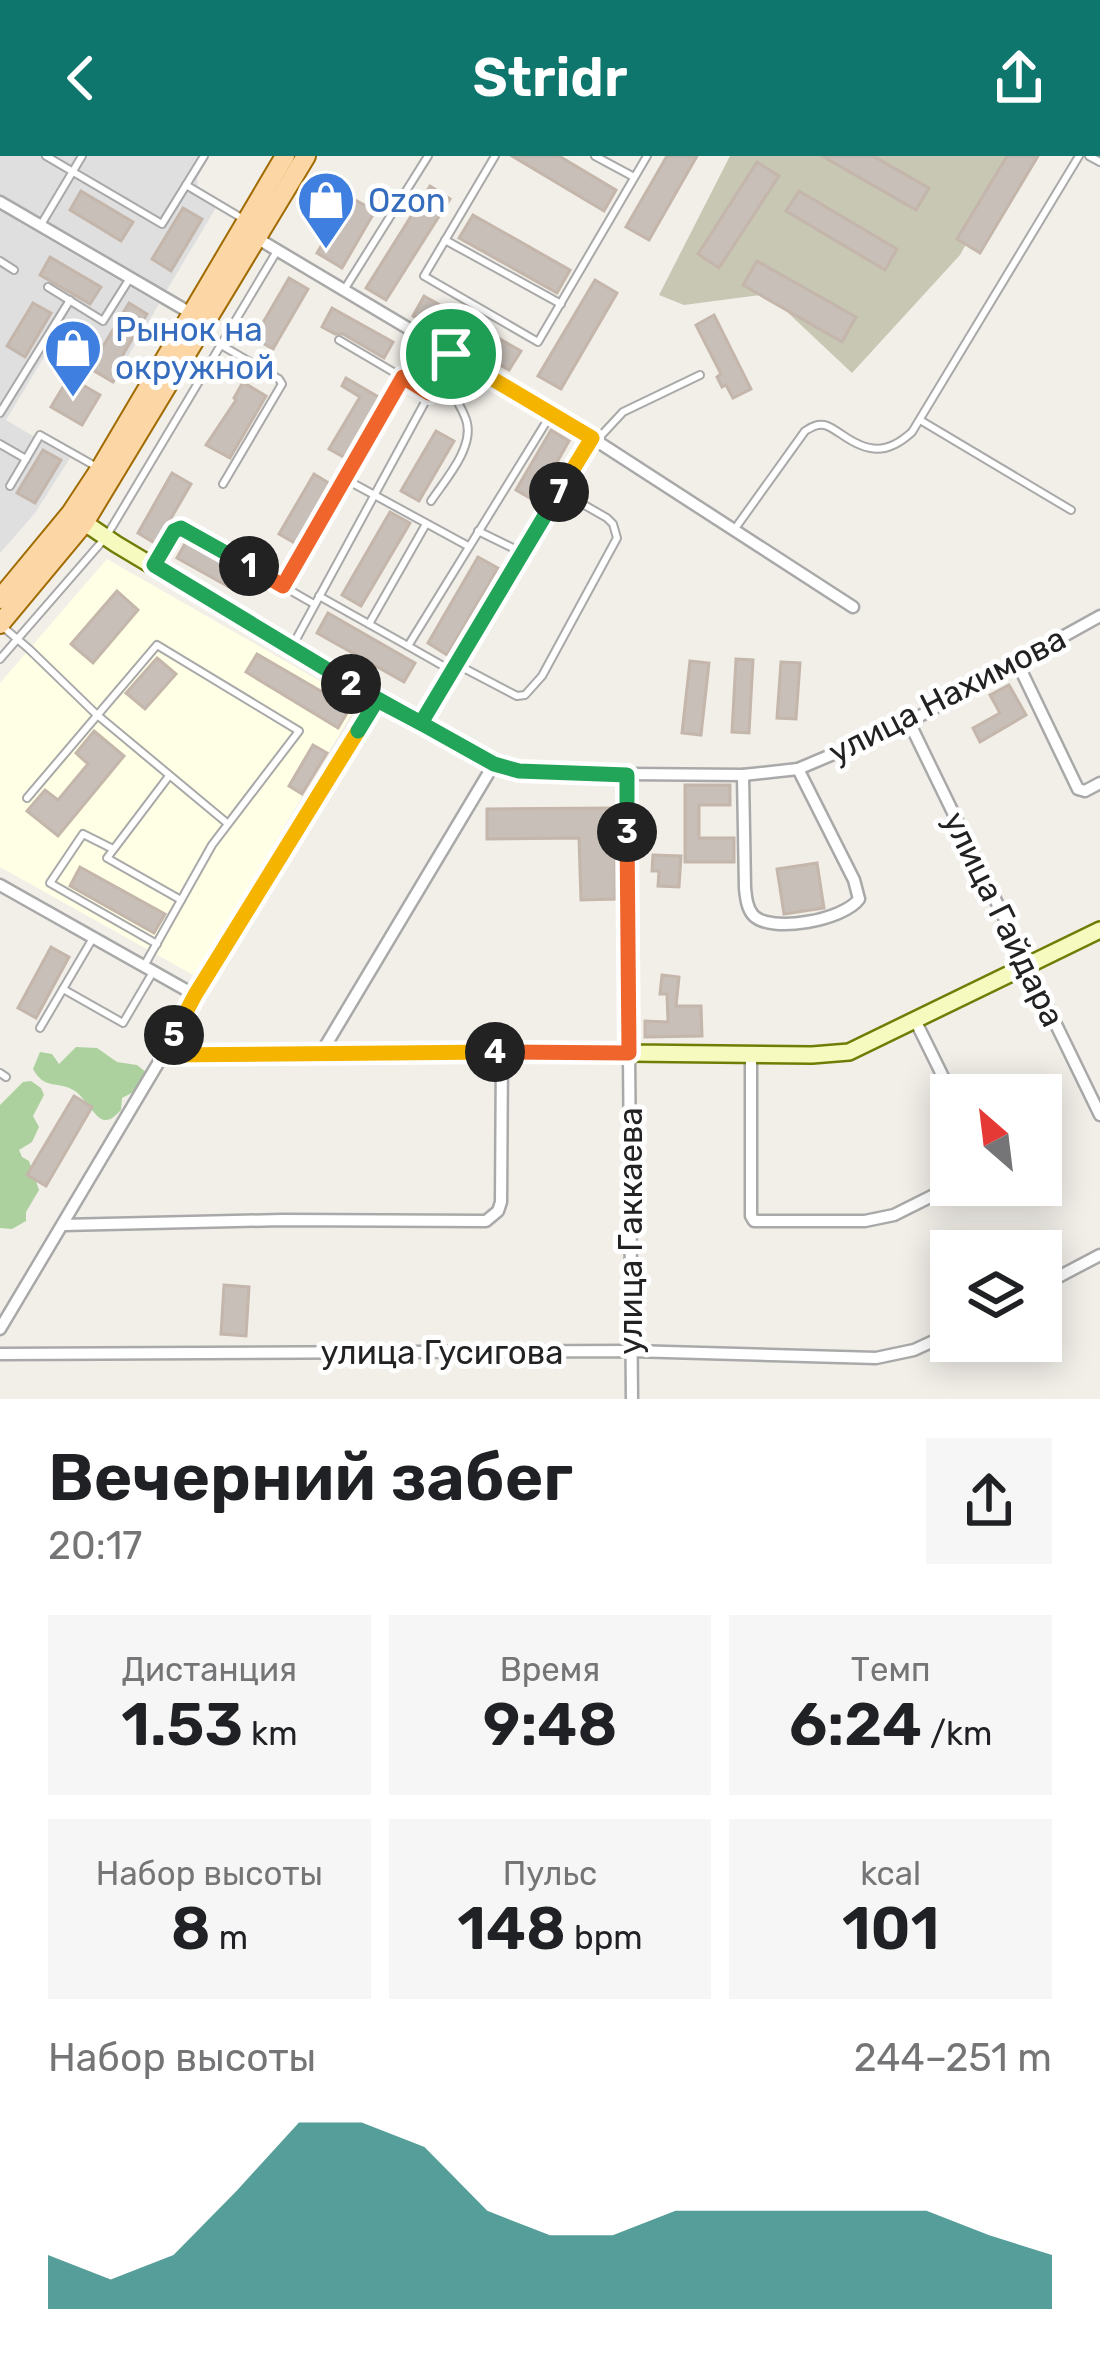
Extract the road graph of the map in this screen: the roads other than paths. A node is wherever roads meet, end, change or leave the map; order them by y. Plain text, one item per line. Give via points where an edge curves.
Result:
1 (46, 156) edge
2 (82, 156) edge
3 (203, 156) edge
4 (285, 156) edge
5 (306, 156) edge
6 (428, 156) edge
7 (495, 156) edge
8 (595, 156) edge
9 (647, 156) edge
10 (1079, 156) edge
11 (1089, 156) edge
12 (1100, 162) edge
13 (73, 171) junction
14 (634, 178) junction
15 (186, 185) junction
16 (0, 202) edge
17 (40, 226) junction
18 (252, 230) junction
19 (446, 240) junction
20 (277, 250) junction
21 (0, 262) edge
22 (14, 270) dead end
23 (130, 278) junction
24 (48, 287) dead end
25 (344, 290) junction
26 (70, 300) junction
27 (561, 304) junction
28 (199, 318) junction
29 (339, 340) dead end
30 (221, 345) junction
31 (451, 354) junction
32 (466, 363) junction
33 (700, 375) dead end
34 (403, 377) junction
35 (429, 393) junction
36 (0, 412) edge
37 (552, 414) junction
38 (920, 420) junction
39 (594, 439) junction
40 (0, 444) edge
41 (26, 459) junction
42 (106, 473) junction
43 (345, 479) junction
44 (223, 484) dead end
45 (10, 485) dead end
46 (560, 491) junction
47 (374, 495) junction
48 (431, 501) dead end
49 (1071, 510) dead end
50 (78, 518) junction
51 (426, 524) junction
52 (734, 530) junction
53 (478, 531) junction
54 (106, 537) junction
55 (469, 547) junction
56 (523, 553) junction
57 (154, 565) junction
58 (283, 586) junction
59 (0, 598) edge
60 (317, 600) junction
61 (853, 607) dead end
62 (1100, 616) edge
63 (369, 624) junction
64 (0, 625) edge
65 (17, 639) junction
66 (408, 646) junction
67 (291, 648) junction
68 (0, 659) edge
69 (1017, 662) junction
70 (454, 667) junction
71 (377, 700) junction
72 (96, 714) junction
73 (909, 722) junction
74 (421, 723) junction
75 (494, 764) junction
76 (798, 769) junction
77 (170, 775) junction
78 (627, 775) junction
79 (743, 775) junction
80 (1100, 783) edge
81 (27, 798) dead end
82 (227, 823) junction
83 (113, 849) junction
84 (0, 885) edge
85 (181, 901) junction
86 (1100, 930) edge
87 (93, 938) junction
88 (157, 944) junction
89 (1026, 965) junction
90 (149, 969) junction
91 (63, 989) junction
92 (195, 995) junction
93 (915, 1020) junction
94 (40, 1028) dead end
95 (502, 1052) junction
96 (629, 1053) junction
97 (751, 1053) junction
98 (320, 1054) junction
99 (164, 1055) junction
100 (942, 1074) edge
101 (1100, 1114) edge
102 (930, 1197) edge
103 (63, 1225) junction
104 (1100, 1255) edge
105 (1062, 1275) edge
106 (0, 1328) edge
107 (930, 1343) edge
108 (632, 1351) junction
109 (0, 1354) edge
110 (632, 1399) edge

1 - 13 lane
2 - 13 lane
3 - 15 lane
4 - 18 main road
5 - 18 main road
6 - 25 lane
7 - 19 lane
8 - 14 lane
9 - 14 lane
10 - 38 lane
11 - 12 lane
13 - 15 lane via 162,224
13 - 17 lane
14 - 27 lane
15 - 18 lane
16 - 17 street
17 - 23 street
18 - 20 street
18 - 28 main road
19 - 27 lane
19 - 27 lane via 424,276 538,342
20 - 25 street
20 - 30 lane
21 - 22 lane
23 - 26 lane via 104,320
23 - 28 street
24 - 26 lane
25 - 31 street
26 - 36 lane
28 - 42 main road
29 - 34 lane
30 - 44 lane via 281,384
30 - 54 lane
31 - 32 street
31 - 35 lane
32 - 37 street
32 - 48 lane via 452,388 469,430 465,447
33 - 39 lane via 622,412
34 - 35 lane
34 - 43 lane
35 - 47 lane
37 - 39 street
37 - 53 lane
38 - 49 lane
38 - 52 lane via 900,442 870,450 829,426 806,430
39 - 46 street
39 - 52 street
40 - 41 lane
41 - 42 lane via 40,435
41 - 45 lane
42 - 50 main road
43 - 47 lane
43 - 58 lane
46 - 56 street
46 - 70 lane via 607,518 617,538 542,676 518,696
47 - 51 lane
47 - 60 lane
50 - 54 street, улица Нахимова
50 - 59 main road
50 - 64 main road
51 - 55 lane
51 - 63 lane
52 - 61 street
53 - 55 lane
53 - 56 lane
54 - 57 street, улица Нахимова
54 - 65 lane
55 - 66 lane
56 - 70 street
57 - 58 lane via 181,528
57 - 67 street, улица Нахимова
58 - 60 lane
60 - 63 lane
60 - 67 lane
62 - 69 street, улица Нахимова
63 - 66 lane
64 - 65 lane
65 - 68 lane
65 - 72 lane
66 - 70 lane
67 - 71 street, улица Нахимова
69 - 73 street, улица Нахимова
69 - 80 street via 1078,788
70 - 74 street
71 - 74 street, улица Нахимова
71 - 92 street
72 - 77 lane
72 - 81 lane
72 - 82 lane via 157,645 299,731
73 - 76 street, улица Нахимова
73 - 89 street, улица Гайдара
74 - 75 street, улица Нахимова
75 - 78 street, улица Нахимова
75 - 98 street
76 - 79 street, улица Нахимова
76 - 79 street via 860,899 822,921 762,922 752,915
77 - 82 lane
77 - 83 lane
78 - 79 street, улица Нахимова
78 - 96 street, улица Гаккаева
82 - 85 lane
83 - 85 lane via 106,858
83 - 88 lane via 83,834 50,883
84 - 87 street
85 - 88 lane
86 - 89 street
87 - 90 street
87 - 91 lane
88 - 90 lane
89 - 93 street
89 - 101 street, улица Гайдара
90 - 91 lane via 123,1023
90 - 92 street
91 - 94 lane
92 - 99 street
93 - 97 street via 849,1052
93 - 100 street
95 - 96 street
95 - 98 street
95 - 103 street via 500,1202 486,1221
96 - 97 street
96 - 108 street, улица Гаккаева
97 - 102 street via 754,1221 866,1221
98 - 99 street
99 - 103 street
103 - 106 street
104 - 105 street
107 - 108 street, улица Гусигова via 876,1358
108 - 109 street, улица Гусигова
108 - 110 street, улица Гаккаева

